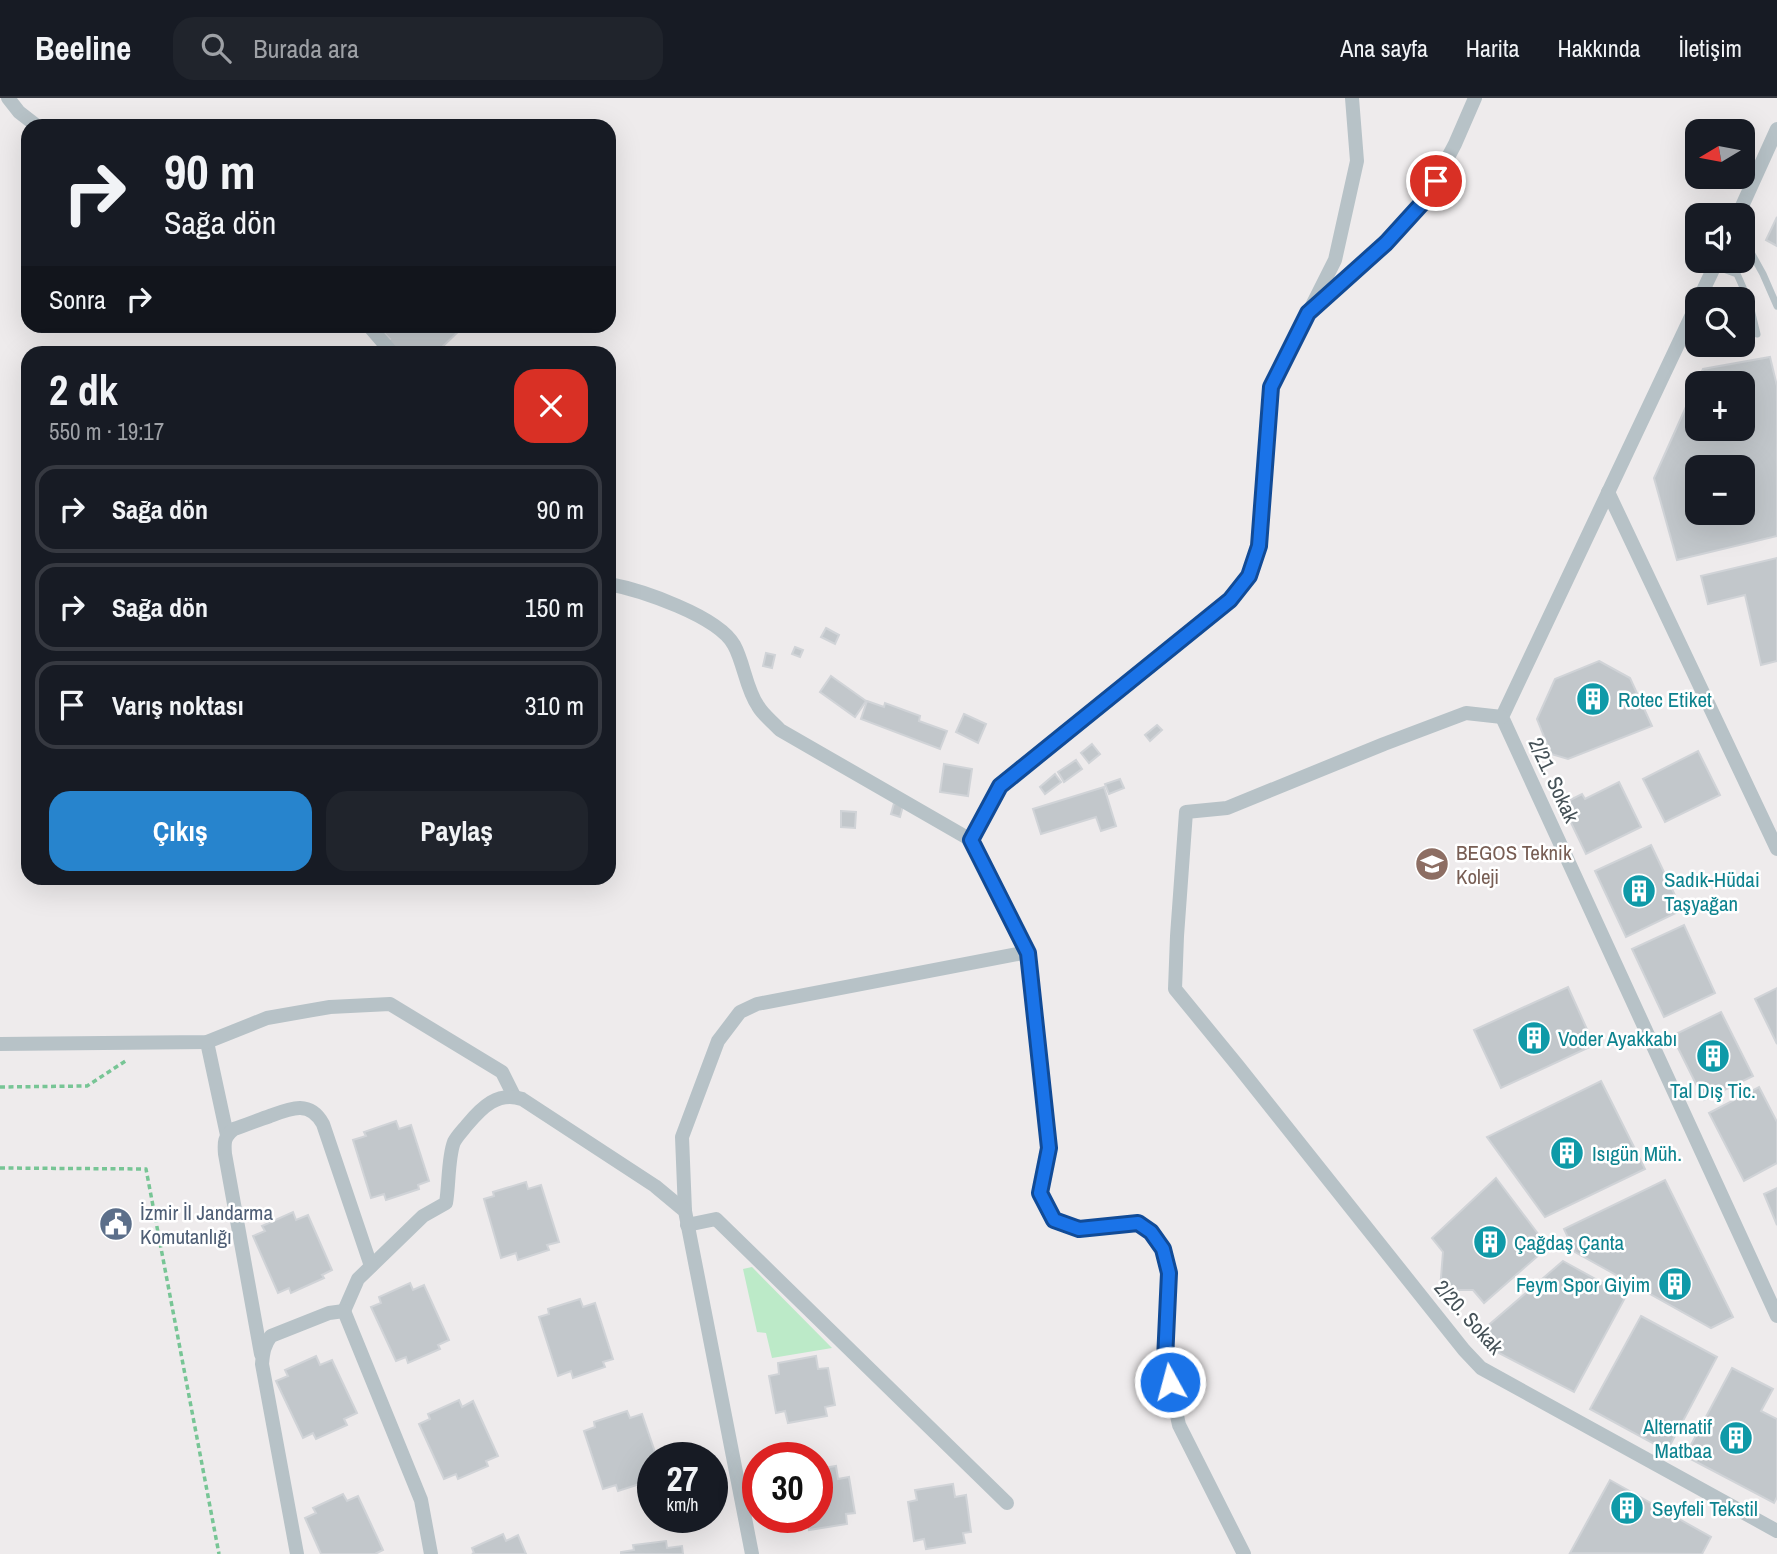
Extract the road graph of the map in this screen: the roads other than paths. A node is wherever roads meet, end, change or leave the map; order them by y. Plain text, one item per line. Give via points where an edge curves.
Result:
1 (8, 98) edge
2 (1352, 98) edge
3 (1475, 98) edge
4 (28, 119) edge
5 (1777, 129) edge
6 (1743, 203) edge
7 (1755, 260) edge
8 (1735, 273) edge
9 (1777, 306) edge
10 (1308, 313) junction
11 (1685, 328) edge
12 (1756, 334) dead end
13 (1608, 492) junction
14 (616, 585) edge
15 (1502, 717) junction
16 (971, 840) junction
17 (1777, 849) edge
18 (1028, 953) junction
19 (207, 1042) junction
20 (0, 1044) edge
21 (514, 1096) junction
22 (227, 1135) junction
23 (686, 1218) junction
24 (371, 1266) junction
25 (344, 1311) junction
26 (1777, 1316) edge
27 (262, 1364) junction
28 (1007, 1503) dead end
29 (1777, 1531) edge
30 (298, 1554) edge
31 (431, 1554) edge
32 (752, 1554) edge
33 (1244, 1554) edge

1 - 4 street
2 - 10 street via 1357,161 1335,260
3 - 10 street via 1426,199 1386,243
5 - 6 street
7 - 9 lane
8 - 12 lane via 1749,300
10 - 16 street via 1271,387 1259,546 1249,576 1230,600 1000,786
11 - 13 street
13 - 15 street
13 - 17 street
14 - 16 street via 696,614 716,626 733,643 757,706 780,730
15 - 26 street, 2/21. Sokak
15 - 29 street, 2/20. Sokak via 1465,713 1227,808 1186,811 1175,989 1481,1368
16 - 18 street
18 - 23 street via 757,1004 740,1012 718,1041 682,1137
18 - 33 street via 1049,1148 1040,1193 1054,1220 1079,1229 1138,1223 1163,1249 1169,1273 1165,1360 1179,1425
19 - 20 street
19 - 21 street via 267,1018 330,1007 390,1004 502,1072
19 - 22 street
21 - 23 street via 655,1185
21 - 24 street via 487,1103 454,1140 446,1203 423,1216
22 - 24 street via 289,1108 319,1116
22 - 27 street via 225,1154
23 - 28 street via 716,1219
23 - 32 street
24 - 25 street via 358,1279
25 - 27 street via 329,1312 271,1336
25 - 31 street via 421,1500
27 - 30 street

